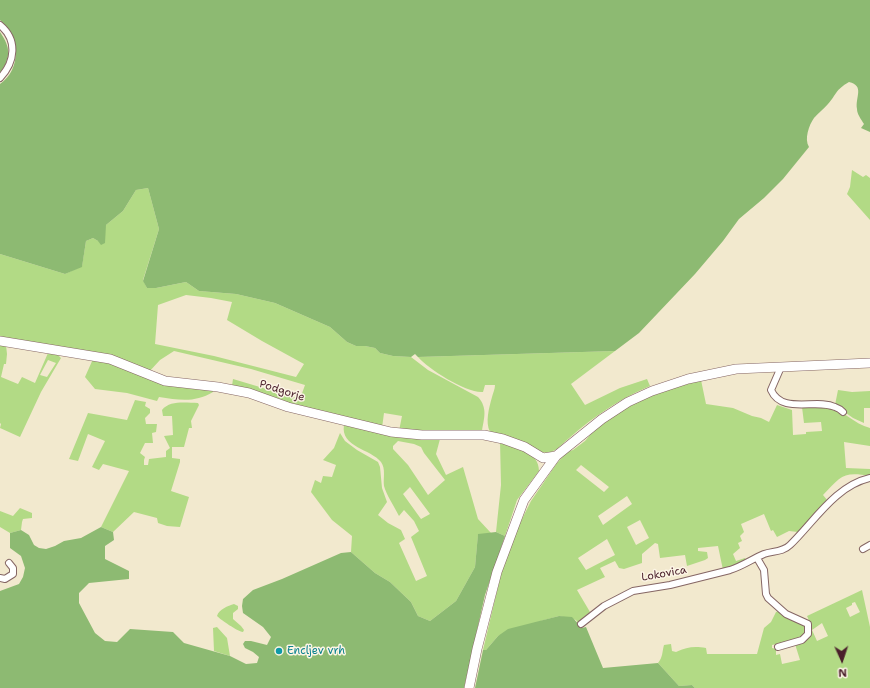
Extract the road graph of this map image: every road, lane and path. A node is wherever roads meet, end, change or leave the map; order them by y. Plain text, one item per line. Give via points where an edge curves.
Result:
1 (0, 24) edge
2 (0, 78) edge
3 (0, 341) edge
4 (870, 363) edge
5 (781, 367) junction
6 (843, 412) dead end
7 (556, 456) junction
8 (870, 478) edge
9 (870, 545) edge
10 (863, 549) dead end
11 (757, 558) junction
12 (9, 563) dead end
13 (0, 578) edge
14 (581, 624) dead end
15 (778, 647) dead end
16 (469, 688) edge

1 - 2 street via 12,41 13,52 7,71
3 - 7 main road, Podgorje via 110,359 164,381 249,393 288,407 390,432 484,435 525,447 543,458
4 - 5 main road
5 - 6 street via 771,390 773,395 789,404 830,405
5 - 7 main road via 736,369 688,379 652,391 628,402 602,419
7 - 16 main road via 524,500 505,550 497,572
8 - 11 street, Lokovica via 840,493 789,546
9 - 10 street
11 - 14 street, Lokovica via 738,568 665,586 632,591 604,606
11 - 15 street via 764,570 768,598 786,614 808,624 808,634 802,640
12 - 13 street via 13,568 13,574 5,579

